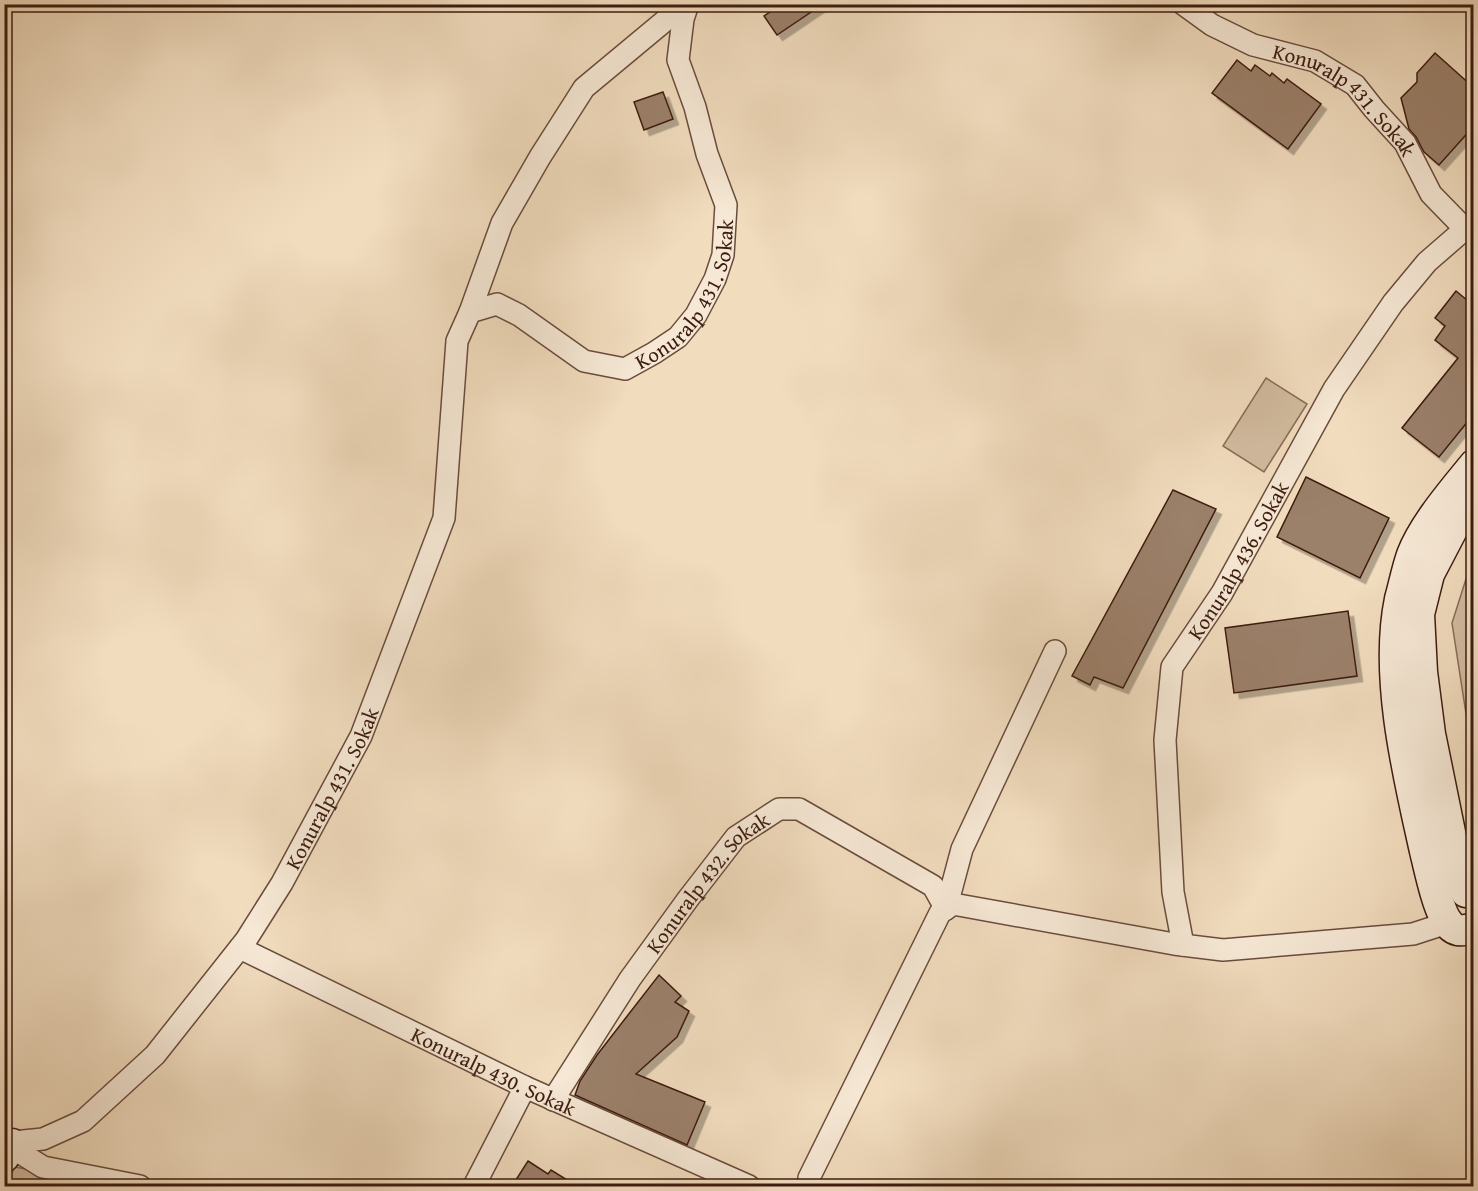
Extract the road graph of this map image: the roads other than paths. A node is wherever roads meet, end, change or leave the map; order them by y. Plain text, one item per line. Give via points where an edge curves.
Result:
1 (687, 4) edge
2 (1183, 4) edge
3 (1469, 232) edge
4 (470, 312) junction
5 (1473, 465) edge
6 (1473, 501) edge
7 (1055, 651) dead end
8 (1470, 894) edge
9 (946, 909) junction
10 (1455, 923) edge
11 (1183, 945) junction
12 (240, 948) junction
13 (1473, 951) edge
14 (525, 1088) junction
15 (553, 1100) junction
16 (8, 1148) edge
17 (140, 1186) edge
18 (474, 1186) edge
19 (749, 1186) edge
20 (810, 1186) edge

1 - 4 street, Konuralp 431. Sokak via 584,88 502,223
1 - 4 street, Konuralp 431. Sokak via 678,60 726,205 723,255 696,315 678,337 626,369 584,361 497,304
2 - 3 street, Konuralp 431. Sokak via 1212,25 1253,45 1315,62 1355,85 1405,143 1431,194
3 - 11 street, Konuralp 436. Sokak via 1427,262 1393,303 1334,389 1222,593 1172,667 1165,740 1173,892
4 - 12 street, Konuralp 431. Sokak via 457,341 444,518 361,736 282,883
5 - 10 main road via 1436,513 1413,554 1400,600 1396,638 1404,755 1432,882
6 - 8 main road via 1430,574 1419,614 1430,734 1455,856
7 - 9 street via 962,849
8 - 10 main road via 1457,894 1445,906
9 - 11 street via 953,904
9 - 15 street, Konuralp 432. Sokak via 933,886 799,808 779,809 736,837 630,979
9 - 20 street via 940,913 809,1178
10 - 11 street via 1413,934 1223,950
10 - 13 main road
12 - 14 street, Konuralp 430. Sokak
12 - 16 street, Konuralp 431. Sokak via 155,1055 83,1120 44,1139
14 - 15 street, Konuralp 430. Sokak
14 - 18 street
15 - 19 street, Konuralp 430. Sokak
16 - 17 street via 43,1167

